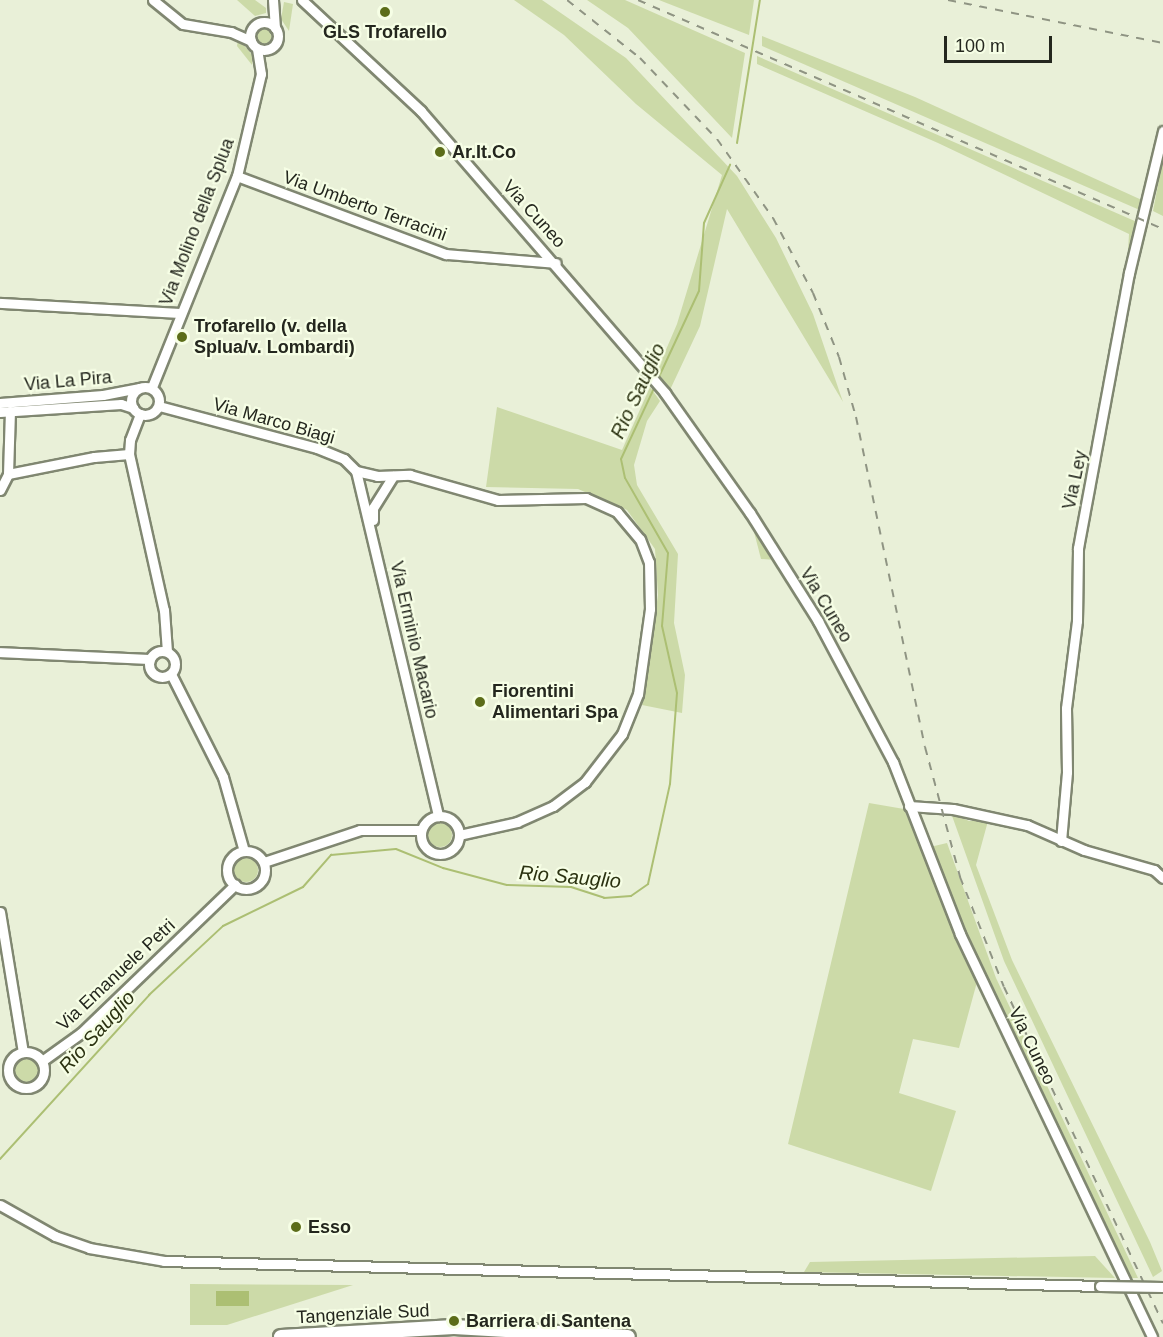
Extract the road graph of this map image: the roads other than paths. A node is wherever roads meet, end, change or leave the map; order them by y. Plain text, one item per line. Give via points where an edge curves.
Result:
1 (153, 0) edge
2 (302, 0) edge
3 (273, 2) edge
4 (259, 24) junction
5 (275, 28) junction
6 (231, 32) junction
7 (254, 45) junction
8 (270, 48) junction
9 (261, 65) junction
10 (1163, 131) edge
11 (237, 176) junction
12 (556, 263) junction
13 (0, 303) edge
14 (180, 313) junction
15 (152, 387) junction
16 (138, 388) junction
17 (0, 403) edge
18 (159, 406) junction
19 (137, 411) junction
20 (5, 412) edge
21 (129, 454) junction
22 (356, 471) junction
23 (8, 474) junction
24 (393, 476) junction
25 (0, 490) edge
26 (372, 528) junction
27 (0, 652) edge
28 (167, 652) junction
29 (150, 659) junction
30 (171, 674) junction
31 (909, 807) junction
32 (438, 816) junction
33 (421, 830) junction
34 (459, 834) junction
35 (1061, 840) junction
36 (244, 851) junction
37 (264, 862) junction
38 (1163, 878) edge
39 (235, 885) junction
40 (0, 912) edge
41 (23, 1052) junction
42 (42, 1060) junction
43 (10, 1081) junction
44 (0, 1084) edge
45 (0, 1205) edge
46 (1163, 1287) edge
47 (281, 1337) edge
48 (628, 1337) edge
49 (1152, 1337) edge

1 - 6 street via 183,24
2 - 12 street, Via Cuneo via 421,111
3 - 4 street
3 - 5 street
4 - 5 street
4 - 6 street
4 - 7 street
5 - 8 street, Via Molino della Splua via 276,41
6 - 7 street
7 - 8 street
7 - 9 street, Via Molino della Splua
8 - 9 street, Via Molino della Splua
9 - 11 street, Via Molino della Splua via 251,126
10 - 35 street, Via Ley via 1129,273 1078,548 1077,621 1066,708 1067,772
11 - 12 street, Via Umberto Terracini via 446,254
11 - 14 street, Via Molino della Splua
12 - 31 street, Via Cuneo via 665,393 750,513 818,621 888,752
13 - 14 street
14 - 15 street, Via Molino della Splua
15 - 16 street
15 - 18 street via 160,397
16 - 17 street, Via La Pira via 104,395
16 - 19 street via 131,400
18 - 19 street via 149,415
18 - 22 street, Via Marco Biagi via 317,448 344,459
19 - 20 street, Via La Pira via 121,404
19 - 21 street
20 - 23 street
21 - 23 street
21 - 28 street via 167,626
22 - 24 street, Via Marco Biagi
22 - 26 street, Via Erminio Macario
23 - 25 street
24 - 26 street via 373,508
24 - 34 street, Via Marco Biagi via 410,475 498,500 586,498 617,512 629,524 649,562 643,670 631,716 610,752 585,782 553,806 517,822
26 - 32 street, Via Erminio Macario
27 - 29 street
28 - 29 street via 159,651
28 - 30 street via 176,664
29 - 30 street via 155,675
30 - 36 street via 223,777
31 - 35 street via 1027,825
31 - 49 street, Via Cuneo via 960,934
32 - 33 street via 427,821
32 - 34 street via 450,819
33 - 34 street via 424,847 439,855 451,851
33 - 37 street via 360,830
35 - 38 street via 1154,870
36 - 37 street via 256,854
36 - 39 street via 233,857 228,868
37 - 39 street via 265,874 258,885 247,889
39 - 42 street, Via Emanuele Petri via 81,1033
40 - 41 street
41 - 42 street
41 - 43 street via 10,1060
42 - 43 street via 44,1075 37,1086 24,1089
43 - 44 street
45 - 46 street, bridge via 55,1236 89,1248 164,1261
47 - 48 highway, Tangenziale Sud via 454,1327

